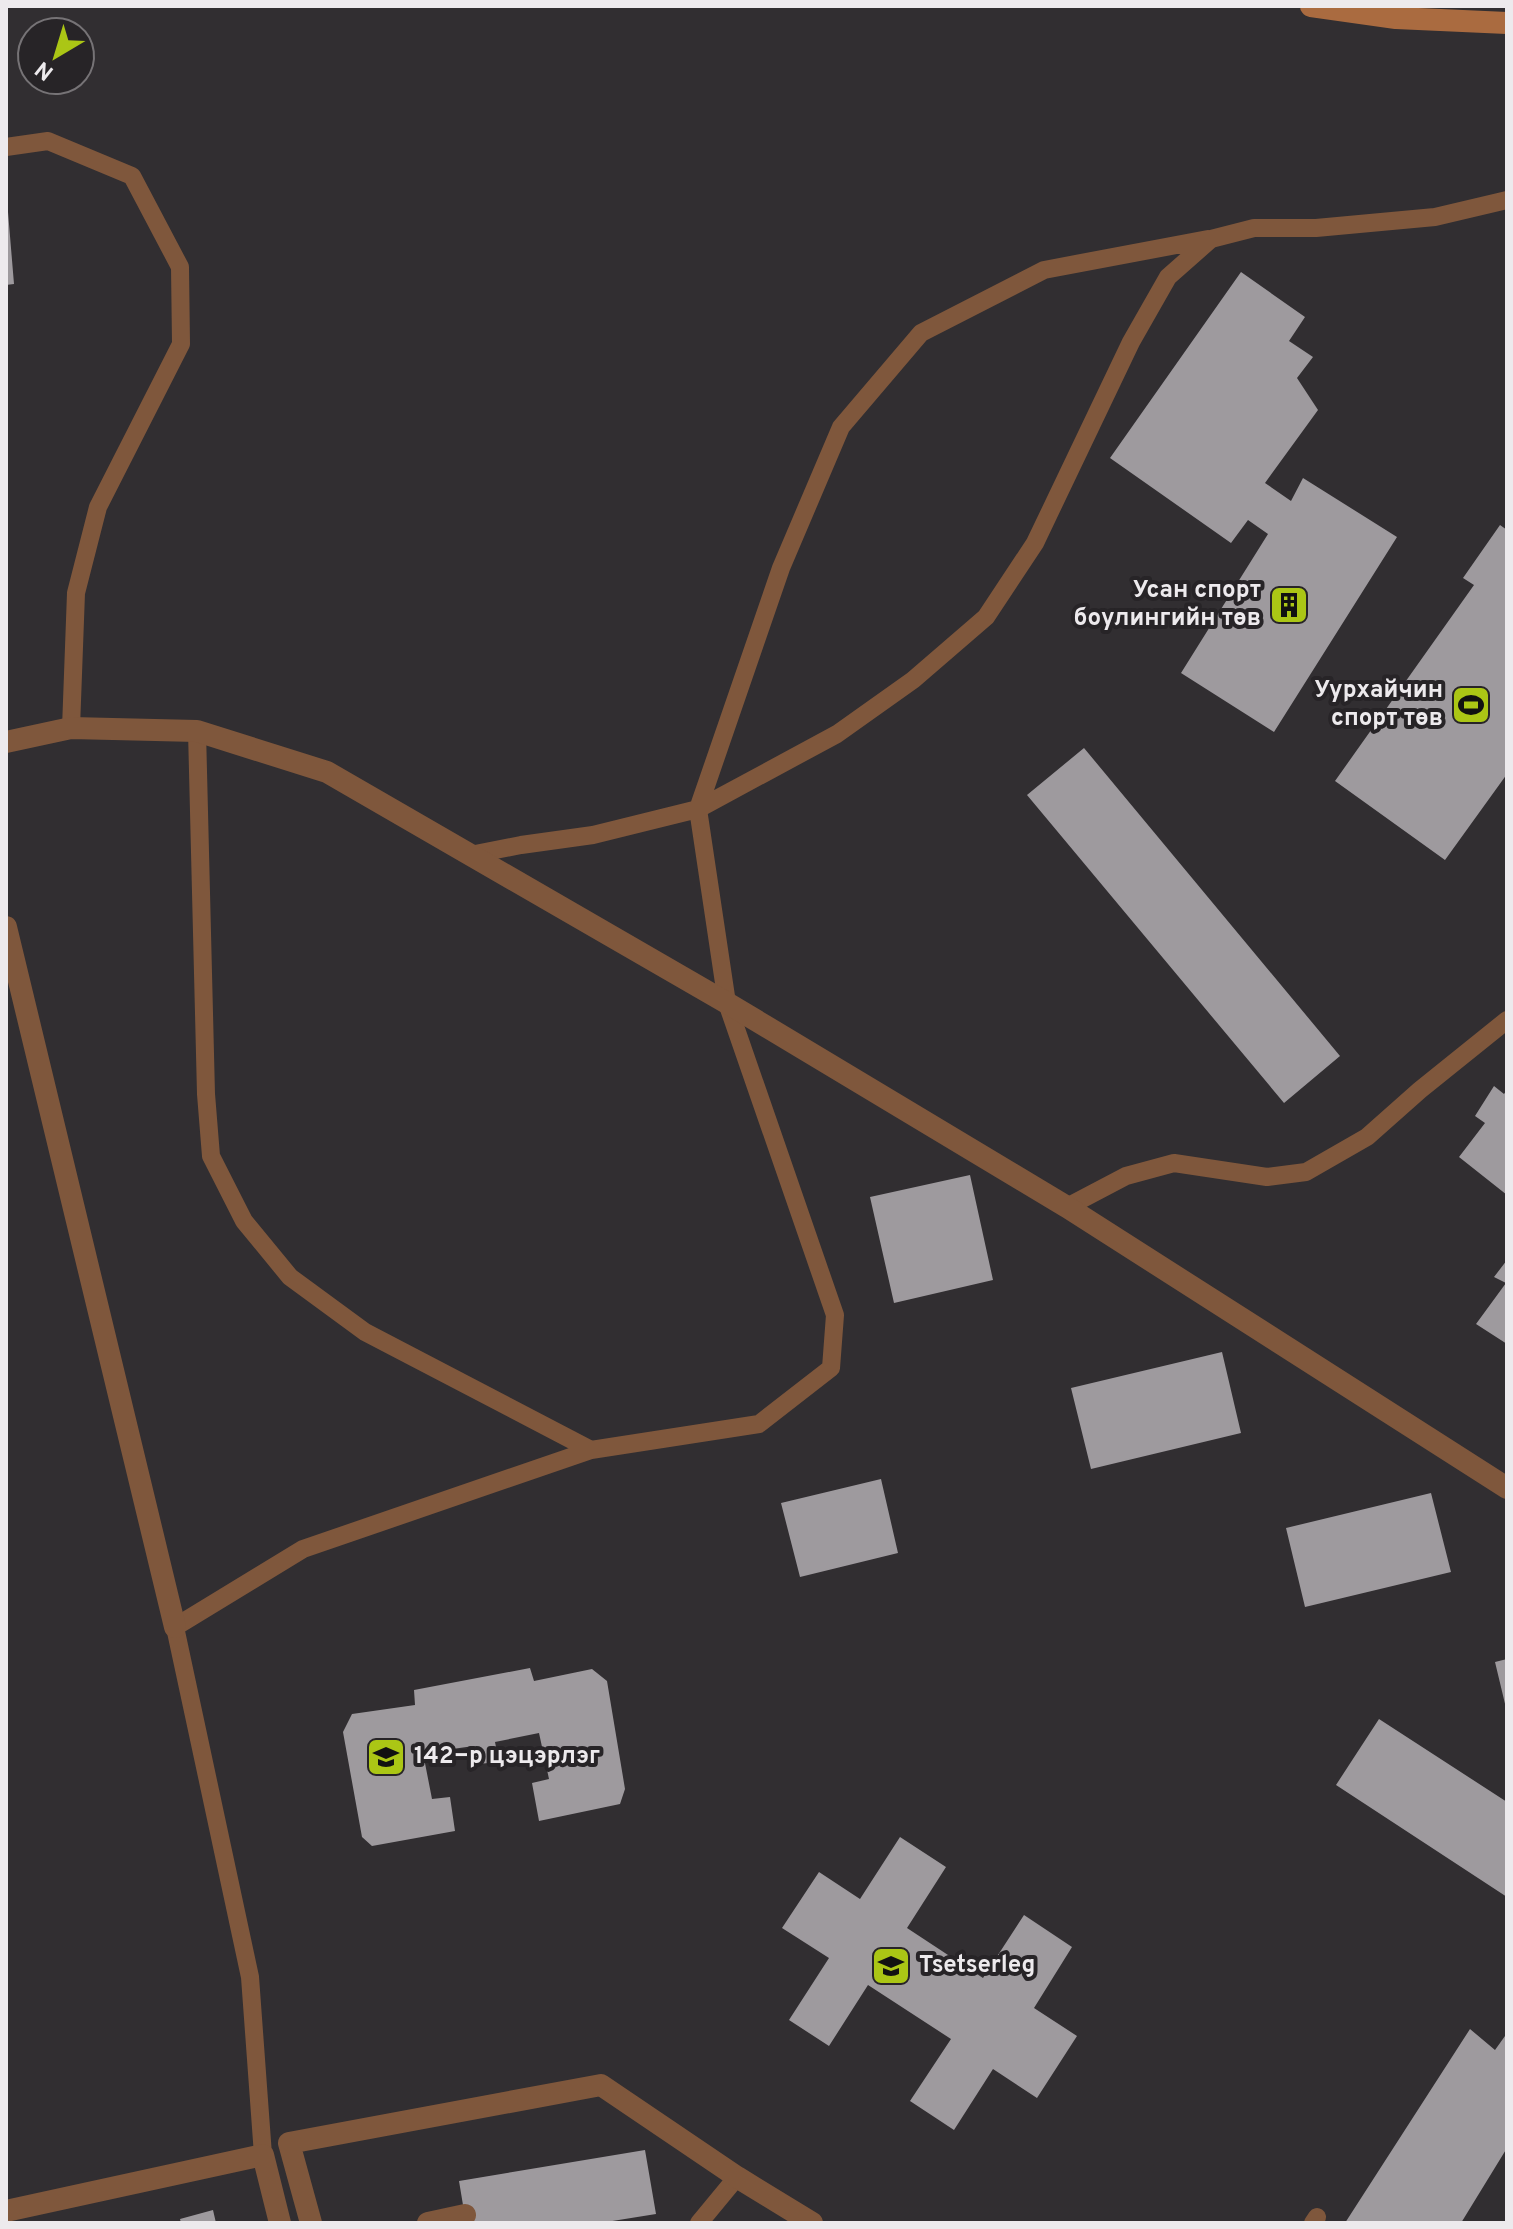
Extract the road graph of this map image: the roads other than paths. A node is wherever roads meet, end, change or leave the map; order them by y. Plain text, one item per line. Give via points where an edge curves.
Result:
1 (1311, 6) edge
2 (1507, 23) edge
3 (6, 147) edge
4 (1507, 200) edge
5 (1211, 239) junction
6 (71, 728) junction
7 (197, 731) junction
8 (6, 742) edge
9 (698, 809) junction
10 (470, 855) junction
11 (6, 927) edge
12 (727, 1003) junction
13 (1507, 1020) edge
14 (1067, 1207) junction
15 (591, 1450) junction
16 (1507, 1487) edge
17 (175, 1627) junction
18 (263, 2155) junction
19 (737, 2177) junction
20 (6, 2211) edge
21 (465, 2215) dead end
22 (280, 2223) edge
23 (311, 2223) edge
24 (428, 2223) edge
25 (699, 2223) edge
26 (812, 2223) edge

1 - 2 main road via 1396,18
3 - 6 lane via 48,141 132,176 180,267 181,344 98,507 76,593
4 - 5 lane via 1435,217 1254,228
5 - 9 lane via 1168,277 1131,342 1035,543 986,617 913,680 837,734
5 - 9 lane via 1044,270 921,333 841,427 781,568
6 - 7 street
6 - 8 street
7 - 10 street via 327,772
7 - 15 lane via 211,1156 244,1221 290,1277 365,1332
9 - 10 lane via 593,835
9 - 12 lane
10 - 12 street
11 - 17 street
12 - 14 street
12 - 15 lane via 835,1315 831,1368 759,1424
13 - 14 lane via 1367,1137 1306,1172 1267,1177 1174,1163 1126,1176
14 - 16 street
15 - 17 lane via 303,1549
17 - 18 lane via 250,1977
18 - 20 street
18 - 22 street
19 - 23 street via 601,2085 289,2143
19 - 25 lane
19 - 26 street
21 - 24 street

